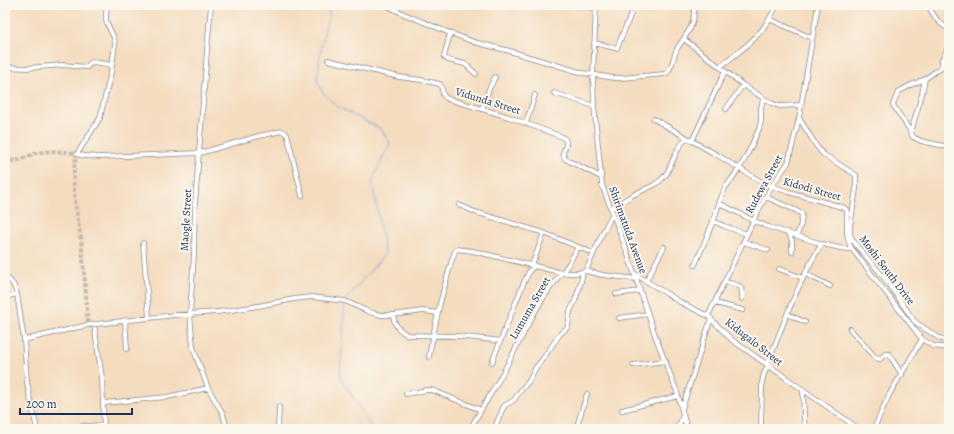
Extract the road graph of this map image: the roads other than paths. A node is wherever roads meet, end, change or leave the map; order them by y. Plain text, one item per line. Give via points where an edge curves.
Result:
1 (108, 5) edge
2 (211, 5) edge
3 (386, 5) edge
4 (573, 5) edge
5 (694, 5) edge
6 (777, 5) edge
7 (818, 5) edge
8 (928, 5) edge
9 (596, 6) edge
10 (631, 14) dead end
11 (769, 19) junction
12 (949, 28) edge
13 (450, 33) junction
14 (812, 38) junction
15 (684, 39) junction
16 (594, 43) junction
17 (949, 46) edge
18 (328, 60) dead end
19 (112, 65) junction
20 (5, 67) edge
21 (720, 67) junction
22 (724, 71) junction
23 (476, 74) dead end
24 (593, 75) junction
25 (495, 77) dead end
26 (925, 79) junction
27 (743, 85) junction
28 (554, 93) dead end
29 (535, 95) dead end
30 (763, 99) junction
31 (801, 105) junction
32 (594, 106) junction
33 (482, 109) junction
34 (726, 109) dead end
35 (798, 118) junction
36 (654, 119) dead end
37 (526, 123) junction
38 (911, 132) junction
39 (686, 138) junction
40 (692, 141) junction
41 (949, 147) edge
42 (200, 153) junction
43 (739, 169) junction
44 (601, 176) junction
45 (771, 187) junction
46 (302, 196) dead end
47 (766, 197) junction
48 (719, 204) junction
49 (459, 205) dead end
50 (611, 208) junction
51 (613, 213) junction
52 (713, 221) junction
53 (754, 221) junction
54 (788, 232) junction
55 (544, 233) junction
56 (747, 234) junction
57 (797, 235) junction
58 (143, 242) dead end
59 (744, 242) junction
60 (821, 245) junction
61 (578, 247) junction
62 (664, 247) dead end
63 (852, 249) junction
64 (768, 250) dead end
65 (792, 252) dead end
66 (593, 253) junction
67 (534, 265) junction
68 (695, 265) dead end
69 (779, 268) dead end
70 (584, 271) junction
71 (562, 273) junction
72 (635, 274) junction
73 (5, 275) edge
74 (805, 276) junction
75 (637, 279) junction
76 (646, 281) junction
77 (725, 282) junction
78 (830, 286) dead end
79 (640, 291) junction
80 (17, 294) junction
81 (616, 294) dead end
82 (5, 296) edge
83 (742, 299) dead end
84 (715, 303) junction
85 (743, 310) dead end
86 (438, 313) junction
87 (190, 314) junction
88 (648, 314) junction
89 (787, 314) junction
90 (393, 315) junction
91 (709, 317) junction
92 (149, 318) junction
93 (619, 318) dead end
94 (125, 320) junction
95 (805, 322) dead end
96 (94, 324) junction
97 (850, 329) dead end
98 (434, 336) junction
99 (922, 339) junction
100 (24, 340) junction
101 (949, 341) edge
102 (500, 342) junction
103 (949, 348) edge
104 (128, 349) dead end
105 (429, 357) dead end
106 (666, 361) junction
107 (492, 362) dead end
108 (633, 365) dead end
109 (768, 365) junction
110 (902, 375) junction
111 (208, 388) junction
112 (803, 390) junction
113 (406, 394) dead end
114 (587, 394) dead end
115 (678, 396) junction
116 (104, 403) junction
117 (279, 407) dead end
118 (481, 410) junction
119 (622, 410) dead end
120 (682, 410) junction
121 (683, 415) junction
122 (851, 424) junction
123 (104, 427) edge
124 (37, 429) edge
125 (46, 429) edge
126 (227, 429) edge
127 (278, 429) edge
128 (470, 429) edge
129 (494, 429) edge
130 (576, 429) edge
131 (675, 429) edge
132 (687, 429) edge
133 (761, 429) edge
134 (806, 429) edge
135 (847, 429) edge
136 (859, 429) edge
137 (872, 429) edge

1 - 19 street via 106,20 115,44
2 - 42 street, Maogle Street
3 - 13 street
4 - 9 street
5 - 15 street via 693,19
6 - 11 street
7 - 14 street, Rudewa Street
8 - 12 street via 939,23
9 - 16 street, Shirimatuda Avenue
10 - 16 street via 617,48
11 - 14 street
11 - 21 street via 753,39
13 - 23 street via 444,56 448,60 465,64
13 - 24 street
14 - 31 street, Rudewa Street
15 - 21 street
15 - 24 street via 667,73 622,78
16 - 24 street, Shirimatuda Avenue
17 - 26 street via 940,69
18 - 33 street, Vidunda Street via 440,84 442,94 448,99
19 - 20 street via 93,62 87,67
19 - 42 street via 100,118 77,154 100,157
21 - 22 street
22 - 27 street
22 - 40 street
24 - 32 street, Shirimatuda Avenue
25 - 33 street
26 - 38 street
26 - 38 street via 898,92 894,100 894,107
27 - 30 street
27 - 34 street
28 - 32 street
29 - 37 street
30 - 31 street via 779,106
30 - 43 street via 759,129
31 - 35 street, Rudewa Street
32 - 44 street, Shirimatuda Avenue
33 - 37 street, Vidunda Street
35 - 45 street, Rudewa Street via 788,163
35 - 101 street, Moshi South Drive via 824,154 856,175 850,227 850,234 855,243 883,276 915,322 939,338
36 - 39 street, Kidodi Street
37 - 44 street, Vidunda Street via 565,139 565,159
38 - 41 street via 921,141
39 - 40 street, Kidodi Street
39 - 50 street via 661,180
40 - 43 street, Kidodi Street
42 - 46 street via 258,136 285,132
42 - 87 street, Maogle Street
43 - 45 street, Kidodi Street
43 - 48 street via 725,188
44 - 50 street, Shirimatuda Avenue
45 - 47 street, Rudewa Street
45 - 63 street, Kidodi Street via 845,208 847,237
47 - 53 street, Rudewa Street
47 - 57 street via 802,214
48 - 52 street
48 - 53 street
49 - 55 street
50 - 51 street, Shirimatuda Avenue
51 - 66 street
51 - 72 street, Shirimatuda Avenue
52 - 56 street
52 - 68 street
53 - 54 street
53 - 56 street, Rudewa Street
54 - 57 street
54 - 65 street via 792,241
55 - 61 street
55 - 67 street
56 - 59 street, Rudewa Street
57 - 60 street
58 - 92 street
59 - 64 street
59 - 77 street, Rudewa Street
60 - 63 street
60 - 74 street
61 - 66 street
61 - 71 street
62 - 76 street
63 - 99 street, Kidodi Street
66 - 70 street
67 - 71 street
67 - 86 street via 457,249
67 - 102 street via 524,282
69 - 74 street
70 - 71 street, Lumuma Street
70 - 75 street, Lumuma Street
70 - 129 street via 576,301 570,311 568,326 514,400 504,406
71 - 118 street, Lumuma Street via 544,297
72 - 75 street, Shirimatuda Avenue
72 - 76 street, Kidugalo Street
73 - 80 street
74 - 78 street
74 - 89 street
75 - 79 street, Shirimatuda Avenue
76 - 91 street, Kidugalo Street
77 - 83 street via 741,287
77 - 84 street, Rudewa Street
79 - 81 street
79 - 88 street, Shirimatuda Avenue
80 - 82 street
80 - 100 street
84 - 85 street
84 - 91 street, Rudewa Street
86 - 90 street via 423,311
86 - 98 street
87 - 90 street via 242,309 312,297 345,301 373,313
87 - 92 street
87 - 111 street, Maogle Street via 193,347
88 - 93 street
88 - 106 street, Shirimatuda Avenue
89 - 95 street
89 - 109 street
90 - 98 street via 394,322 404,334
91 - 109 street, Kidugalo Street via 732,340
91 - 120 street, Rudewa Street
92 - 94 street
94 - 96 street
94 - 104 street
96 - 100 street
96 - 116 street
97 - 110 street via 876,358 880,359 888,354
98 - 102 street via 468,337
98 - 105 street
99 - 103 street, Kidodi Street via 933,346
99 - 110 street
100 - 124 street via 27,382
102 - 107 street
106 - 108 street
106 - 115 street, Shirimatuda Avenue
109 - 112 street, Kidugalo Street
109 - 133 street via 762,383
110 - 137 street
111 - 116 street via 156,398
111 - 126 street, Maogle Street via 223,414
112 - 122 street, Kidugalo Street
112 - 134 street
113 - 118 street via 432,390
114 - 130 street
115 - 119 street
115 - 120 street, Shirimatuda Avenue
116 - 123 street
117 - 127 street
118 - 128 street, Lumuma Street
120 - 121 street, Shirimatuda Avenue
121 - 131 street
121 - 132 street, Shirimatuda Avenue
122 - 135 street
122 - 136 street, Kidugalo Street
123 - 125 street

